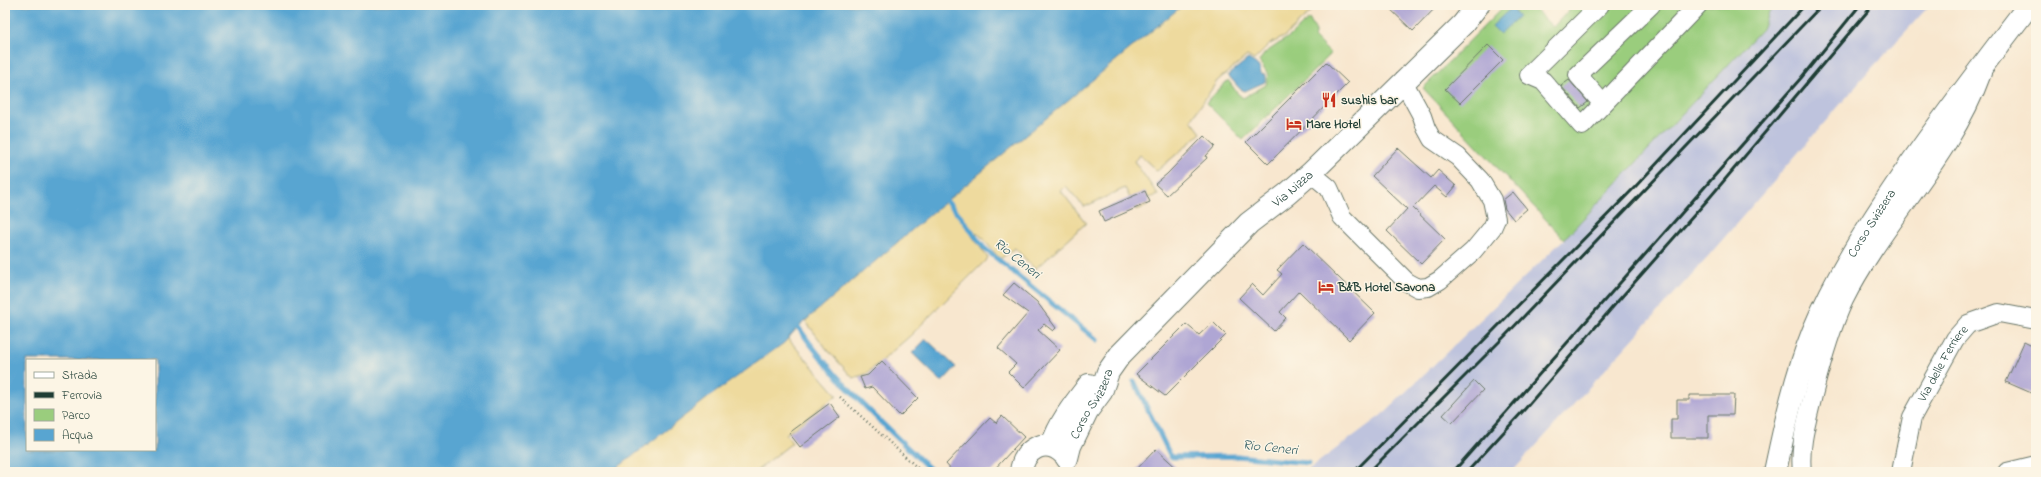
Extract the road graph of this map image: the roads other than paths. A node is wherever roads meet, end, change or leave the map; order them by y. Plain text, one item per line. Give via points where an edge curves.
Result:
1 (1478, 5) edge
2 (1600, 5) edge
3 (1651, 5) edge
4 (1698, 5) edge
5 (2029, 5) edge
6 (1986, 60) junction
7 (1404, 81) junction
8 (1603, 104) junction
9 (1310, 173) junction
10 (2036, 320) edge
11 (1108, 372) joint
12 (1063, 459) edge
13 (2036, 465) edge
14 (1021, 472) edge
15 (1775, 472) edge
16 (1802, 472) edge
17 (1901, 472) edge
18 (2007, 472) edge

1 - 7 main road, Via Nizza via 1463,24
2 - 8 street via 1528,75 1543,81 1582,126
3 - 8 street via 1578,75
4 - 8 street
5 - 6 main road, Corso Svizzera
6 - 15 main road, Corso Svizzera via 1870,224 1842,272 1813,332 1788,409
6 - 16 street via 1972,99 1948,145 1871,255 1844,300 1815,386 1800,455
7 - 9 main road, Via Nizza
7 - 9 street via 1432,139 1458,157 1480,180 1492,200 1496,219 1492,228 1473,251 1440,280 1428,287 1418,288 1407,282 1342,217 1329,188
9 - 11 main road, Via Nizza via 1249,223 1120,354
10 - 17 street, Via delle Ferriere via 1999,313 1968,324 1955,339 1912,417
11 - 12 main road, Corso Svizzera via 1091,382 1055,435
12 - 14 main road via 1044,446 1025,457
13 - 18 street

